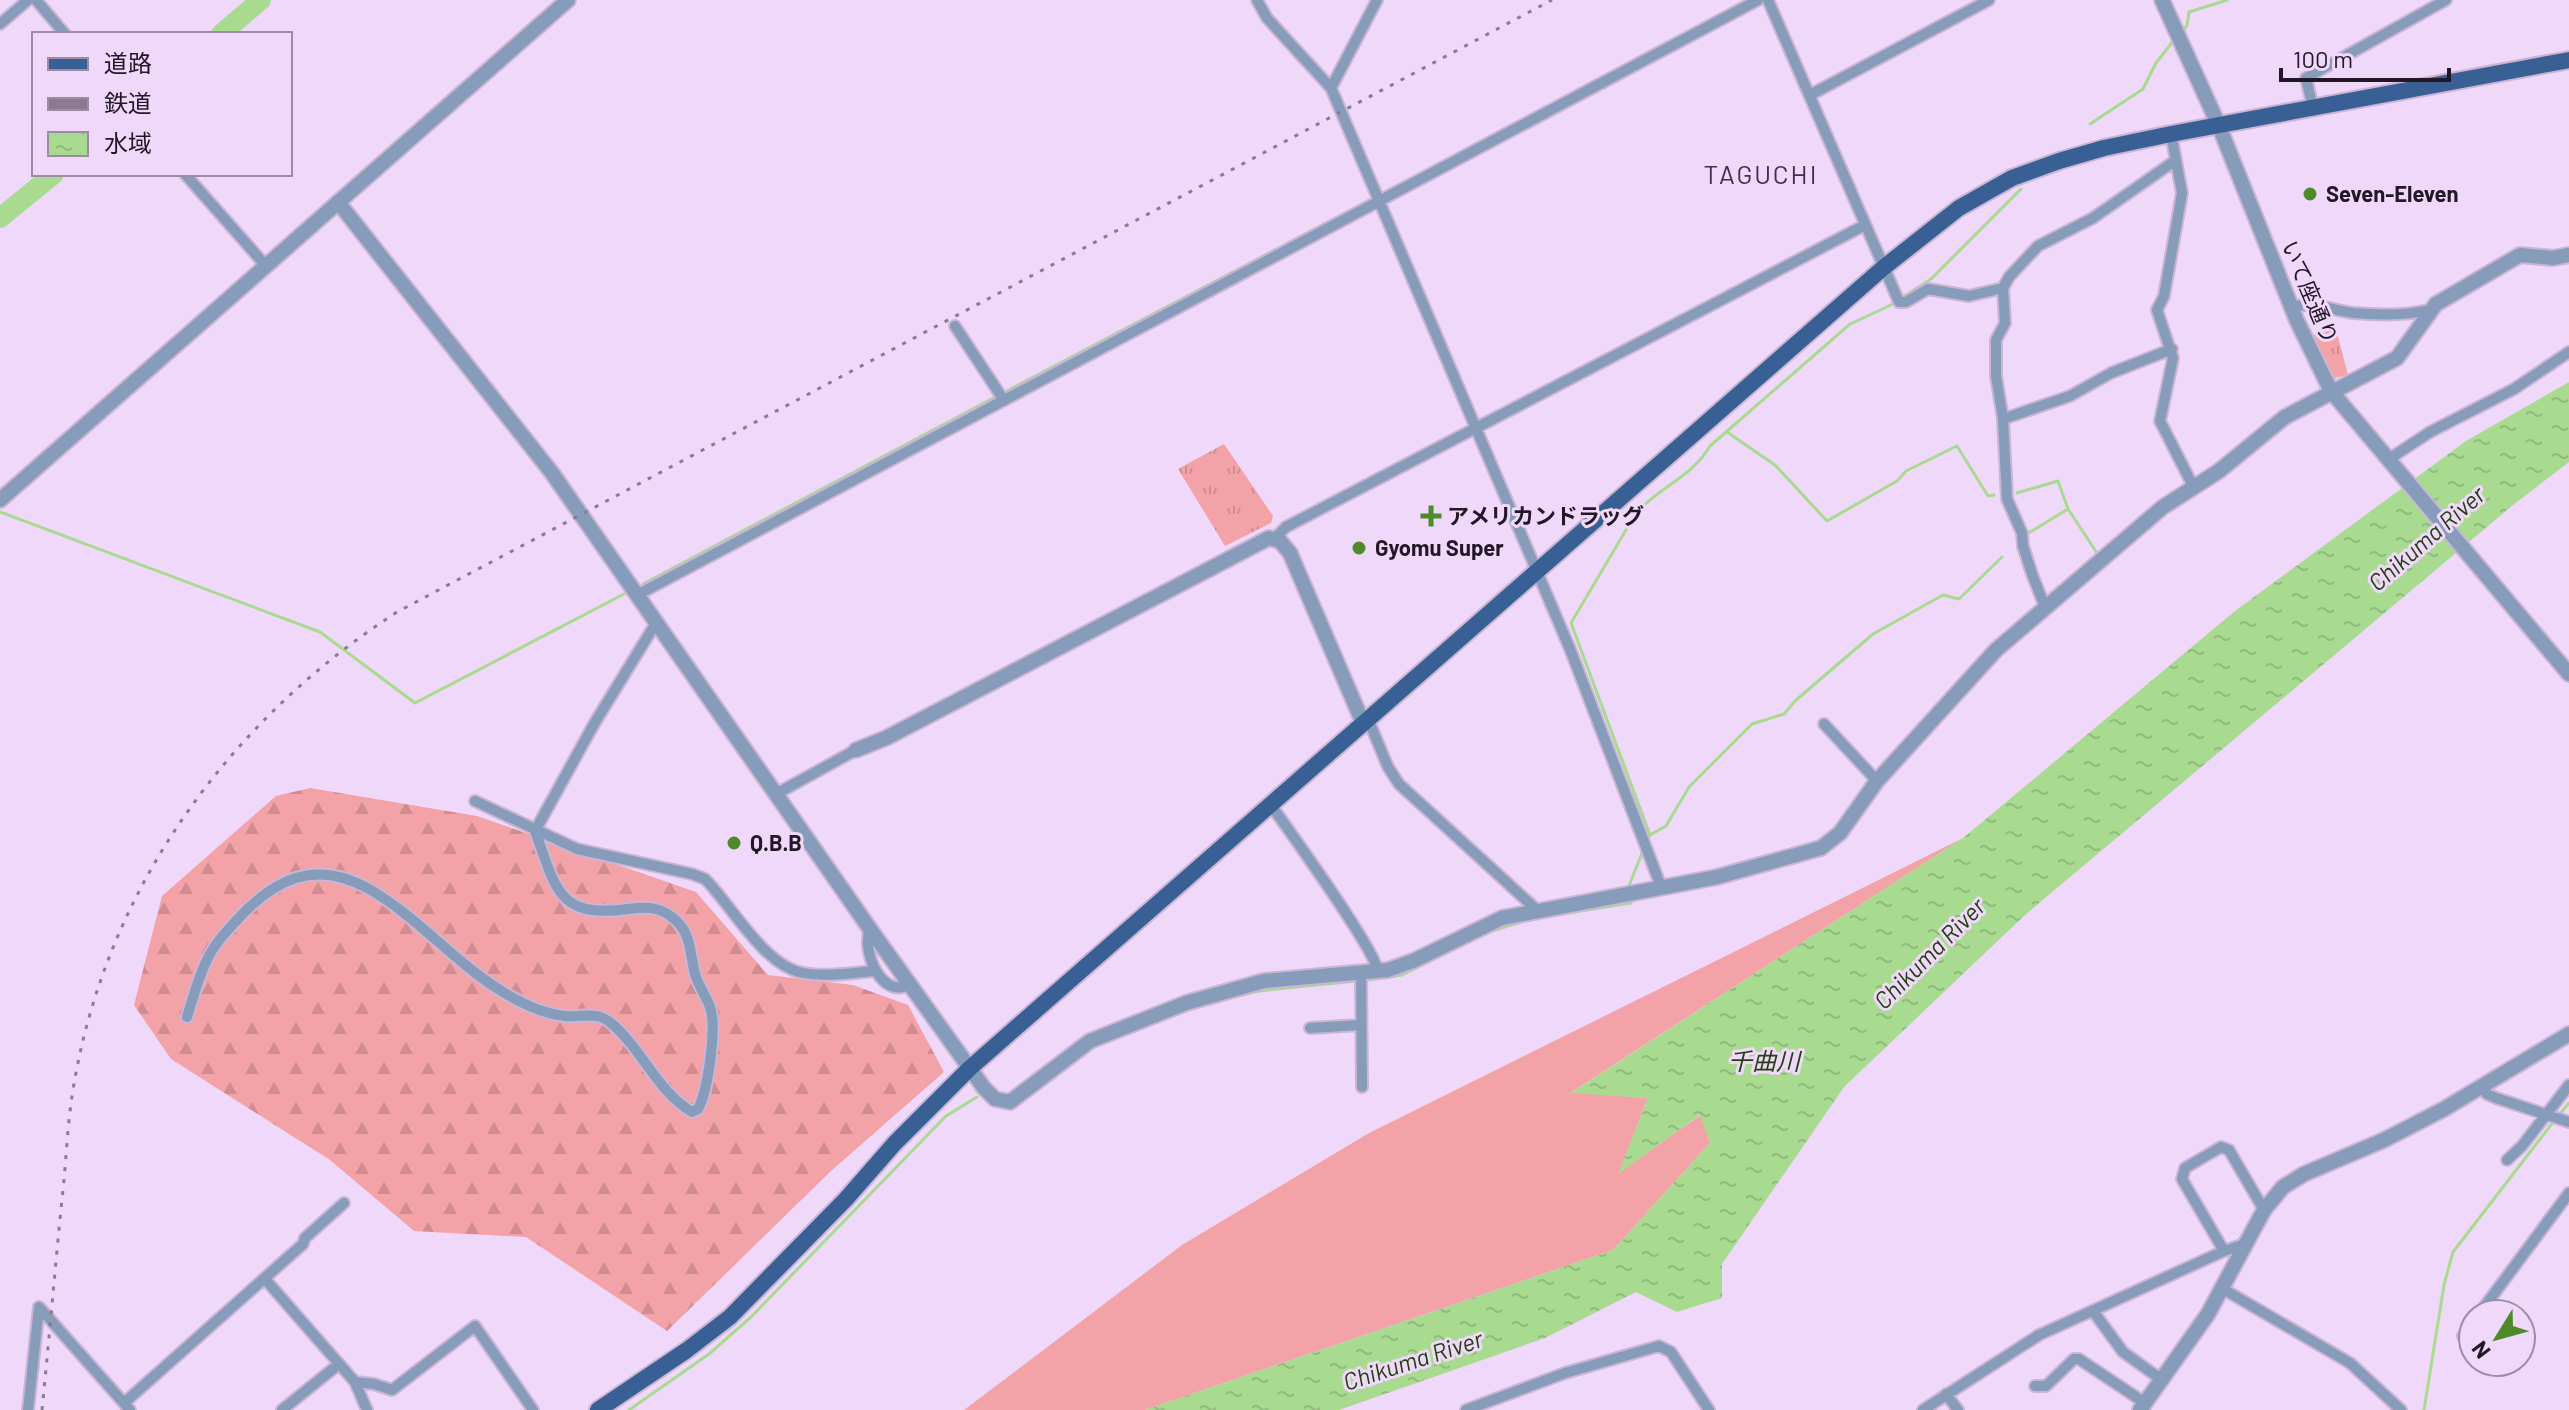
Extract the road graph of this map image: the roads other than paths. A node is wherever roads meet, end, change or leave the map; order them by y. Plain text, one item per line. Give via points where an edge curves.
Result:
1 (28, 0) edge
2 (36, 0) edge
3 (568, 0) edge
4 (1257, 0) edge
5 (1377, 0) edge
6 (1758, 0) edge
7 (1768, 0) edge
8 (1989, 0) edge
9 (2162, 0) edge
10 (2446, 0) edge
11 (0, 24) edge
12 (63, 32) edge
13 (2569, 60) edge
14 (1331, 88) junction
15 (1810, 95) junction
16 (2313, 108) junction
17 (2219, 126) junction
18 (2171, 134) junction
19 (2176, 160) junction
20 (187, 176) edge
21 (1380, 201) junction
22 (338, 202) junction
23 (1865, 225) junction
24 (2569, 255) edge
25 (266, 266) junction
26 (1883, 268) junction
27 (2003, 288) junction
28 (2291, 307) junction
29 (2429, 310) junction
30 (955, 326) dead end
31 (2172, 349) junction
32 (2569, 352) edge
33 (2331, 391) junction
34 (1002, 396) junction
35 (2003, 419) junction
36 (1476, 428) junction
37 (2392, 464) junction
38 (2193, 486) junction
39 (0, 500) edge
40 (1275, 538) junction
41 (1537, 571) junction
42 (637, 595) junction
43 (2045, 607) junction
44 (656, 623) junction
45 (2569, 674) edge
46 (1366, 721) junction
47 (1824, 724) dead end
48 (856, 750) joint
49 (1877, 781) junction
50 (776, 794) junction
51 (475, 801) dead end
52 (1271, 805) junction
53 (535, 831) junction
54 (1662, 889) junction
55 (1538, 911) junction
56 (870, 929) junction
57 (875, 971) junction
58 (1378, 972) junction
59 (1361, 973) junction
60 (910, 984) junction
61 (187, 1017) dead end
62 (1360, 1025) junction
63 (1310, 1028) dead end
64 (2569, 1034) edge
65 (970, 1068) junction
66 (2569, 1085) edge
67 (2482, 1086) junction
68 (1362, 1087) dead end
69 (2558, 1117) edge
70 (2507, 1160) dead end
71 (2569, 1193) edge
72 (344, 1203) dead end
73 (2264, 1210) junction
74 (2245, 1244) junction
75 (2224, 1251) junction
76 (265, 1279) junction
77 (2223, 1289) junction
78 (2491, 1298) edge
79 (2093, 1311) junction
80 (339, 1364) junction
81 (2162, 1380) junction
82 (355, 1382) junction
83 (2035, 1386) dead end
84 (1946, 1394) junction
85 (2142, 1406) edge
86 (127, 1407) edge
87 (28, 1410) edge
88 (282, 1410) edge
89 (367, 1410) edge
90 (533, 1410) edge
91 (598, 1410) edge
92 (1466, 1410) edge
93 (1709, 1410) edge
94 (1923, 1410) edge
95 (1958, 1410) edge
96 (2401, 1410) edge

1 - 11 street
2 - 12 street
3 - 22 street
4 - 14 street
5 - 14 street
6 - 21 street
7 - 15 street
8 - 15 street
9 - 17 street, いて座通り
10 - 16 street via 2306,78
13 - 16 main road
14 - 21 street
15 - 23 street
16 - 17 main road
17 - 18 main road
17 - 28 street, いて座通り
18 - 19 street
18 - 26 main road via 2104,148 2012,178 1941,220
19 - 27 street via 2093,218 2038,246
19 - 31 street via 2182,193 2157,310
20 - 25 street
21 - 34 street
21 - 36 street
22 - 25 street
22 - 42 street via 512,421
23 - 26 street
23 - 36 street
24 - 29 street via 2520,255
25 - 39 street
26 - 27 street via 1898,301 1928,289 1969,296
26 - 41 main road
27 - 35 street via 2005,323 1996,340 1996,376
28 - 29 street via 2307,304 2409,315
28 - 33 street, いて座通り
29 - 33 street via 2397,358
30 - 34 street
31 - 35 street via 2070,396
31 - 38 street via 2160,421
32 - 37 street via 2514,389 2430,432
33 - 37 street, いて座通り
33 - 38 street via 2285,417
34 - 42 street
35 - 43 street via 2007,499
36 - 40 street via 1286,527
36 - 41 street
37 - 45 street, いて座通り
38 - 43 street
40 - 46 street via 1290,553
40 - 48 street
41 - 46 main road
41 - 54 street
42 - 44 street
43 - 49 street via 1996,650
44 - 50 street
44 - 53 street
46 - 52 main road
46 - 55 street via 1399,784
47 - 49 street
48 - 50 street
49 - 54 street via 1840,833 1821,848
50 - 56 street
51 - 53 street
52 - 58 street
52 - 65 main road
53 - 57 street via 577,849 705,879 785,967 816,974
53 - 61 street via 563,896 594,913 660,909 690,939 695,975 712,1024 713,1047 698,1109 692,1112 660,1085 633,1047 603,1018 543,1012 503,992 392,905 367,888 335,877 303,875 274,886 253,902 207,958
54 - 55 street
55 - 58 street via 1502,918
56 - 57 street via 867,947
56 - 60 street
57 - 60 street via 895,988
58 - 59 street
59 - 62 street
59 - 65 street via 1264,981 1186,1003 1090,1041 1010,1102 989,1094
60 - 65 street
62 - 63 street
62 - 68 street
64 - 67 street
65 - 91 main road via 738,1309
66 - 69 street
67 - 69 street via 2496,1098
67 - 73 street via 2394,1135 2293,1180
69 - 70 street
71 - 78 street
72 - 76 street
73 - 74 street
73 - 75 street via 2229,1150 2221,1147 2185,1168 2182,1179
74 - 75 street
74 - 77 street
75 - 79 street
76 - 80 street
76 - 86 street
77 - 81 street
77 - 96 street via 2350,1363
79 - 81 street via 2123,1352
79 - 84 street via 2029,1341
80 - 82 street
80 - 88 street
81 - 85 street
82 - 89 street
82 - 90 street via 399,1387 475,1326
83 - 85 street via 2046,1386 2079,1359
84 - 94 street
84 - 95 street
86 - 87 street via 39,1307
92 - 93 street via 1659,1346 1671,1352

